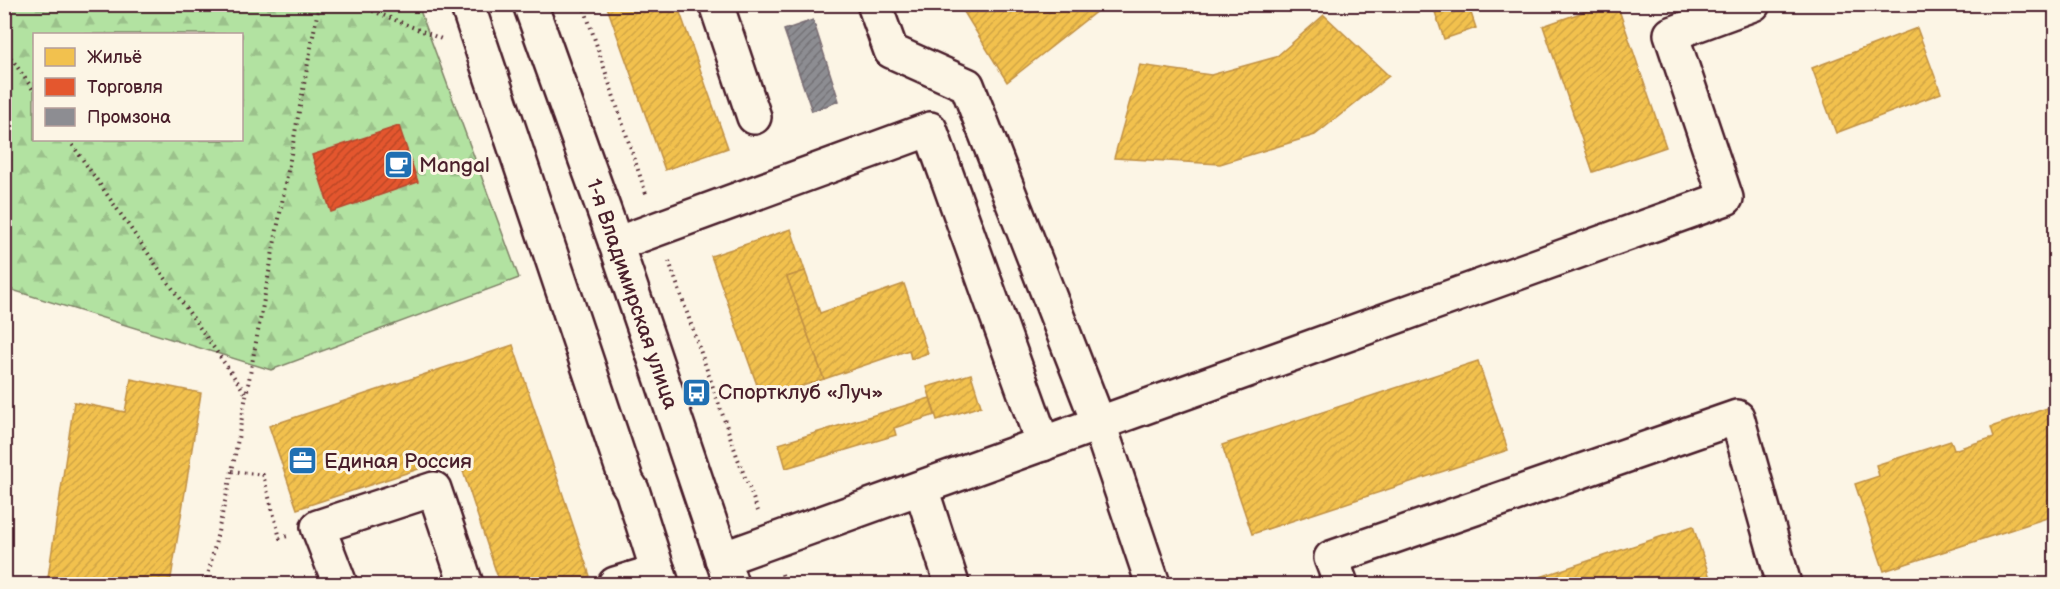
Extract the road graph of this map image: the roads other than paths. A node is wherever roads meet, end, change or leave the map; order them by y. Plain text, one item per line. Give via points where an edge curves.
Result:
1 (467, 4) edge
2 (530, 4) edge
3 (716, 4) edge
4 (874, 4) edge
5 (1753, 4) edge
6 (754, 117) dead end
7 (616, 244) junction
8 (1099, 424) junction
9 (1043, 444) junction
10 (921, 488) junction
11 (727, 572) edge
12 (660, 578) edge
13 (340, 585) edge
14 (466, 585) edge
15 (615, 585) edge
16 (952, 585) edge
17 (1153, 585) edge
18 (1341, 585) edge
19 (1784, 585) edge

1 - 12 main road
2 - 7 main road, 1-я Владимирская улица
3 - 6 main road
4 - 8 main road via 891,51 968,85
5 - 8 main road via 1671,34 1726,198
7 - 9 main road via 930,129
7 - 11 main road, 1-я Владимирская улица
8 - 9 main road
8 - 17 main road
9 - 10 main road
10 - 11 main road via 771,541
10 - 16 main road
12 - 15 main road
13 - 14 main road via 318,526 434,489
18 - 19 main road via 1331,558 1737,417

